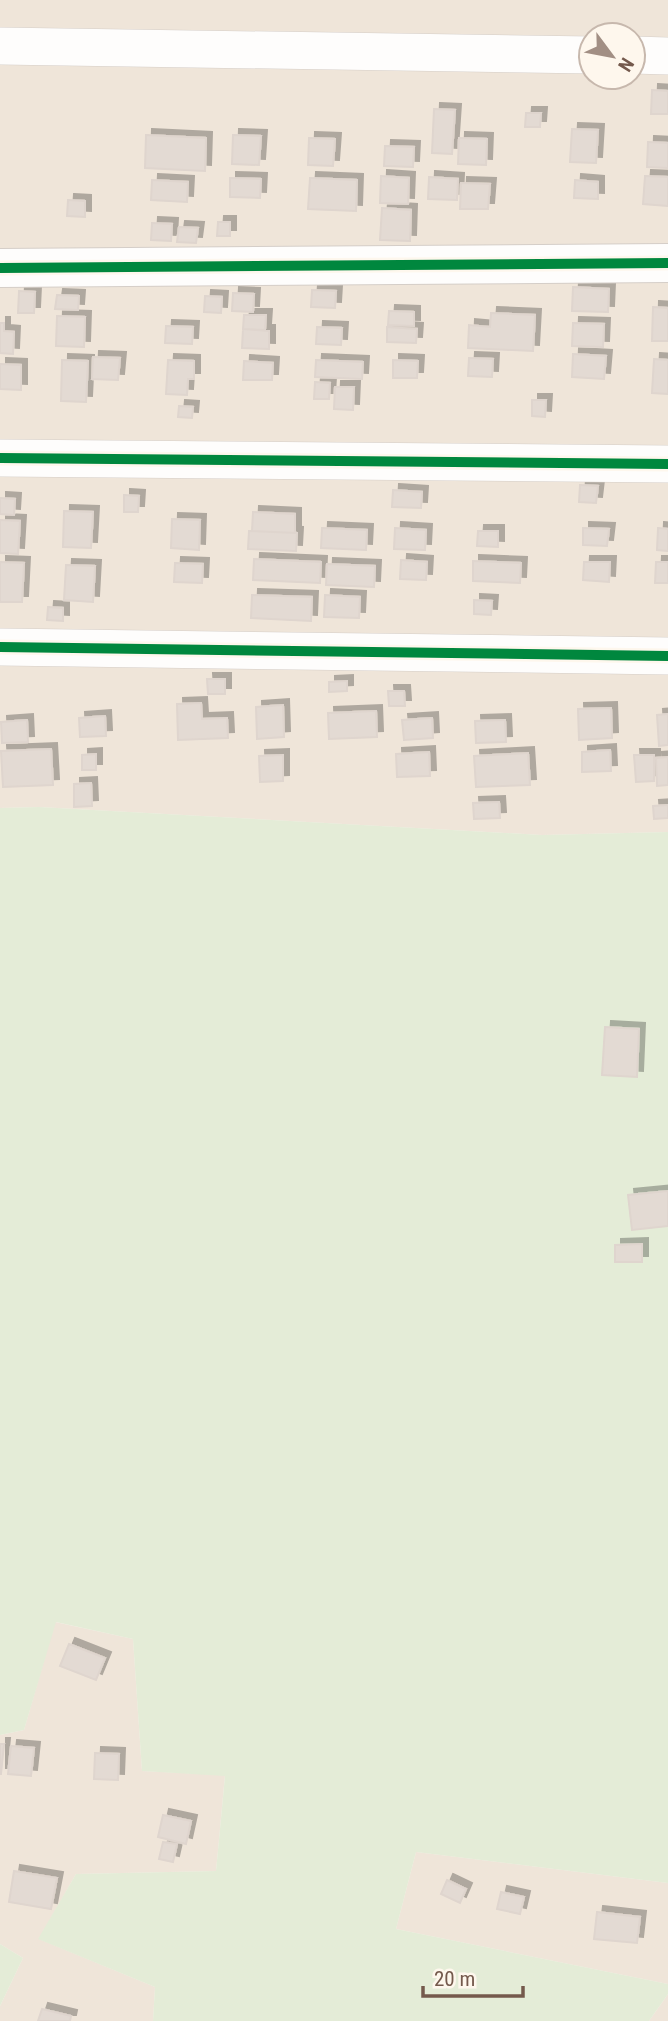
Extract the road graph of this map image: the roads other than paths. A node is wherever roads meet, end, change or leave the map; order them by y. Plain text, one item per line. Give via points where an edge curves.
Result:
1 (0, 46) edge
2 (577, 55) edge
3 (647, 55) edge
4 (668, 56) edge
5 (668, 263) edge
6 (0, 268) edge
7 (0, 458) edge
8 (668, 464) edge
9 (0, 647) edge
10 (668, 656) edge

1 - 2 street
3 - 4 street
5 - 6 street
7 - 8 street
9 - 10 street

